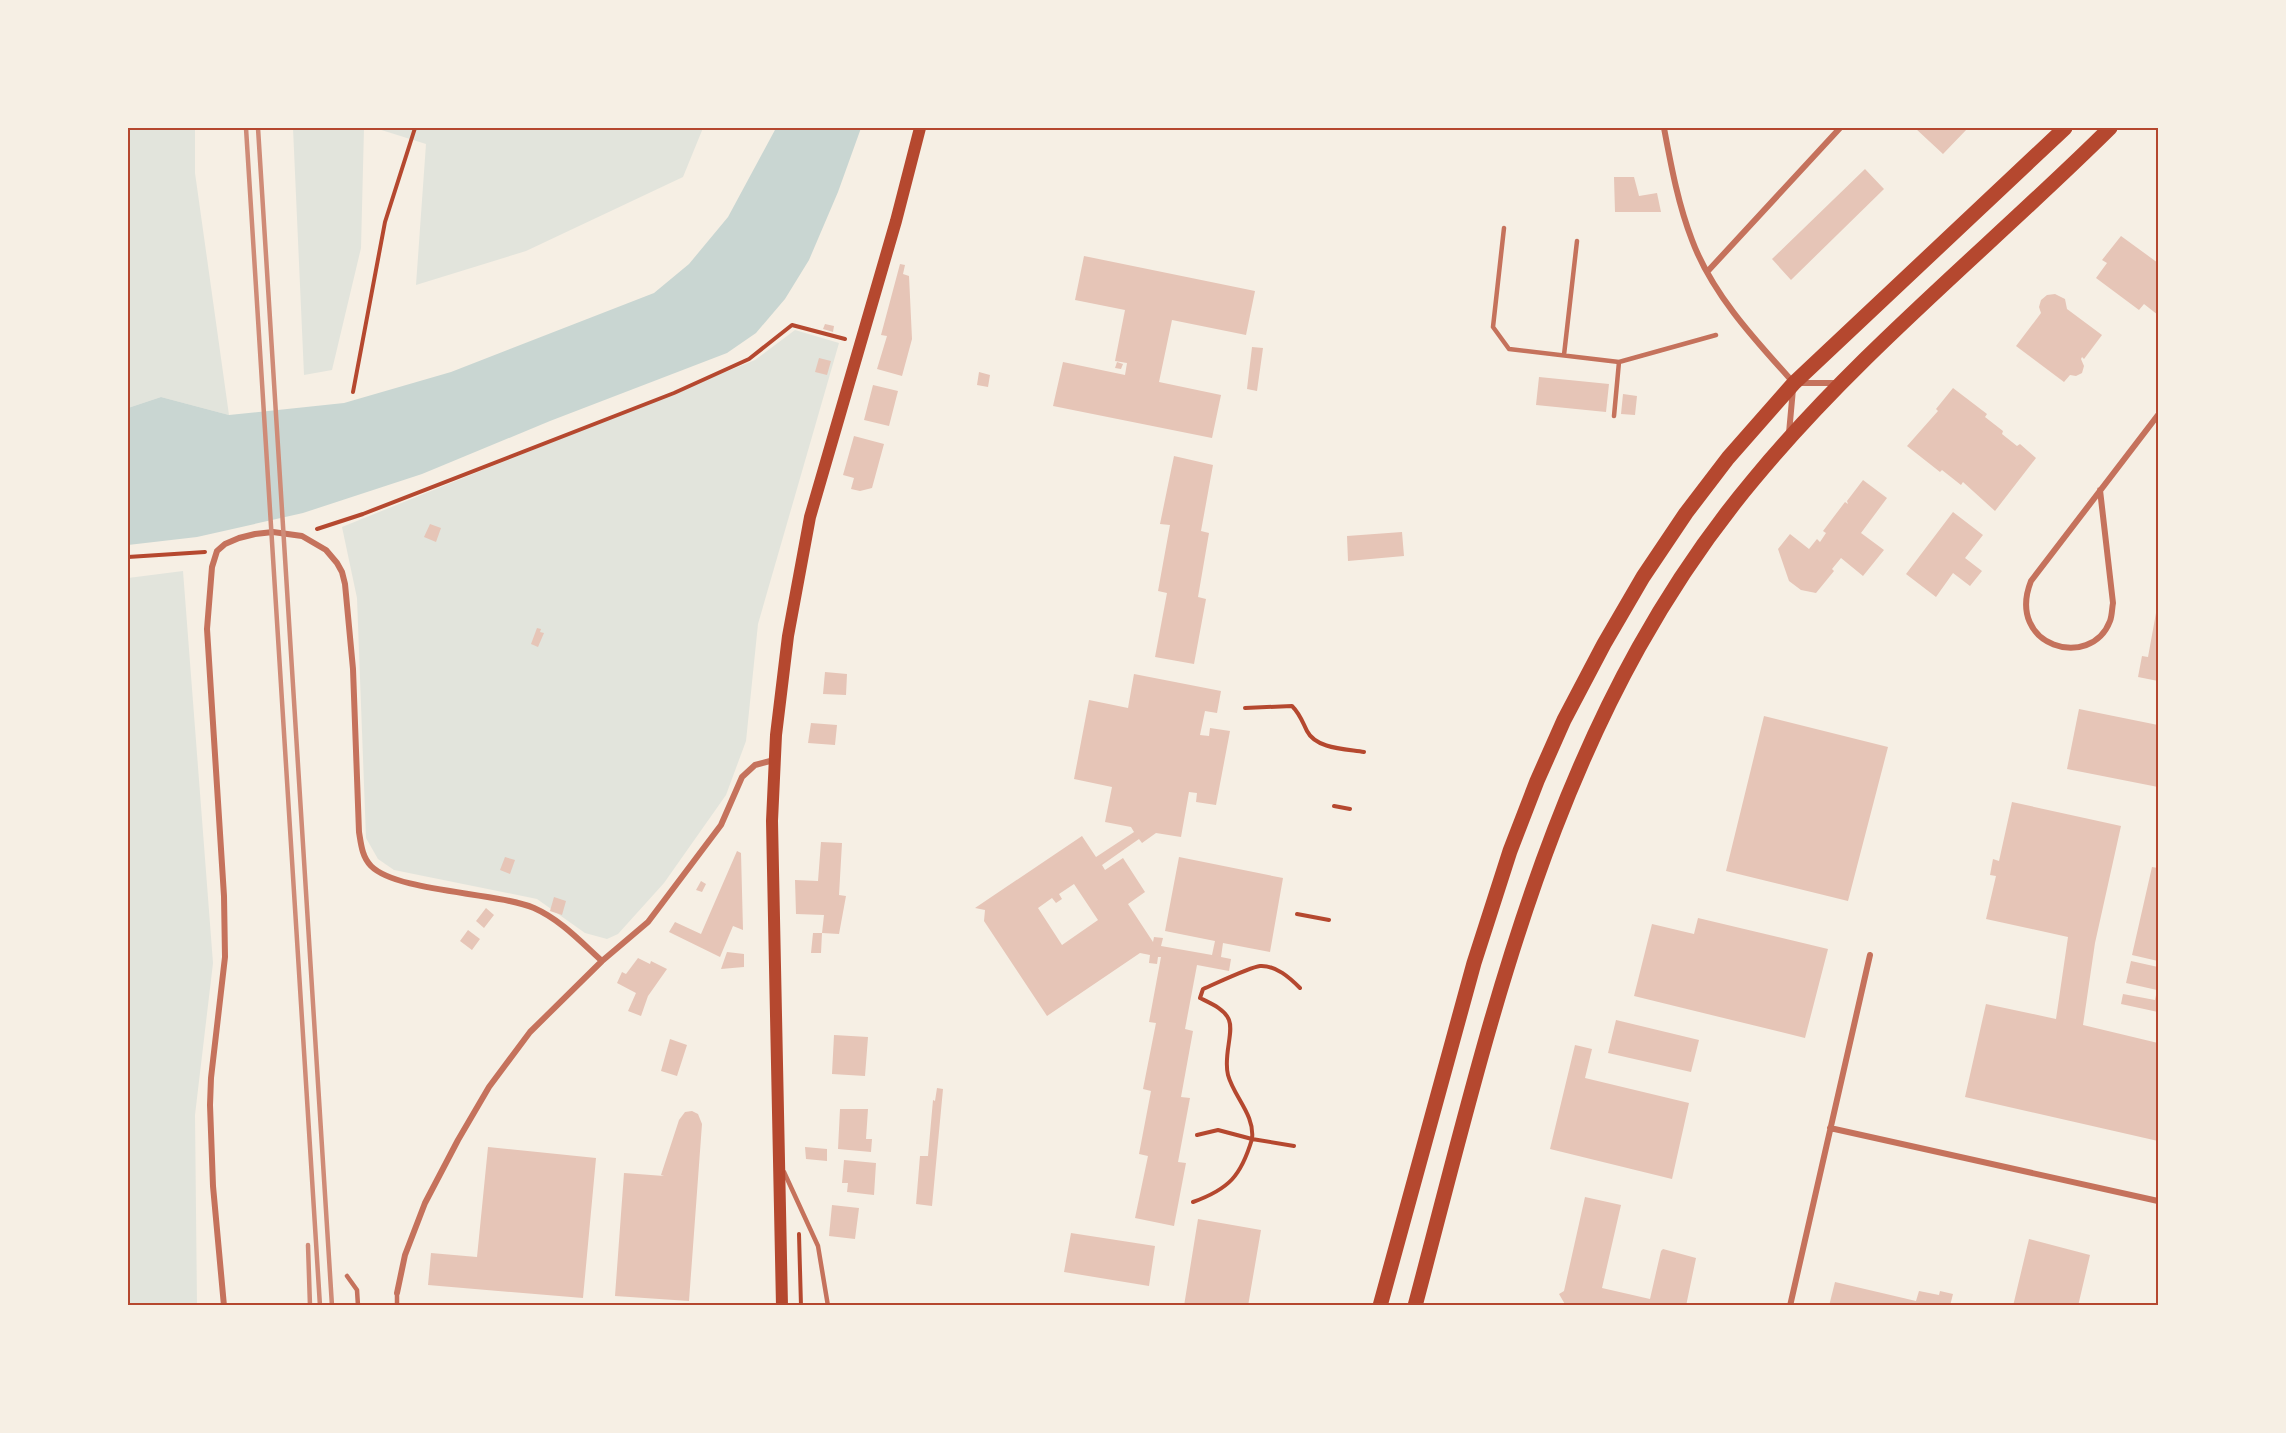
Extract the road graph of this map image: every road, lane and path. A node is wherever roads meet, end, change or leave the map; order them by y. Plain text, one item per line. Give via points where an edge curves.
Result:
1 (415, 128) edge
2 (920, 128) edge
3 (1664, 128) edge
4 (1840, 128) edge
5 (2065, 128) edge
6 (2110, 128) edge
7 (1504, 228) dead end
8 (1577, 241) dead end
9 (1707, 272) junction
10 (1716, 335) dead end
11 (860, 343) junction
12 (1564, 355) junction
13 (1620, 362) junction
14 (1794, 383) junction
15 (1843, 383) junction
16 (353, 392) dead end
17 (2158, 415) edge
18 (1614, 416) dead end
19 (1788, 442) junction
20 (2100, 490) junction
21 (302, 536) junction
22 (217, 551) junction
23 (128, 557) edge
24 (1245, 708) dead end
25 (1364, 752) dead end
26 (774, 760) junction
27 (1334, 806) dead end
28 (1350, 808) dead end
29 (1297, 914) dead end
30 (1329, 920) dead end
31 (1870, 955) dead end
32 (602, 961) junction
33 (1300, 988) dead end
34 (1830, 1128) junction
35 (1197, 1135) dead end
36 (1252, 1139) junction
37 (1294, 1146) dead end
38 (778, 1158) junction
39 (2158, 1201) edge
40 (1193, 1202) dead end
41 (347, 1276) dead end
42 (397, 1293) joint
43 (224, 1305) edge
44 (358, 1305) edge
45 (397, 1305) edge
46 (782, 1305) edge
47 (828, 1305) edge
48 (1380, 1305) edge
49 (1415, 1305) edge
50 (1790, 1305) edge

1 - 16 path via 385,222
2 - 11 main road
3 - 9 street via 1679,202
4 - 9 street
5 - 14 main road
6 - 15 main road
7 - 12 lane via 1494,327 1509,349
8 - 12 lane
9 - 14 street via 1764,351
10 - 13 lane
11 - 21 path via 792,325 748,359 674,393
11 - 26 main road via 810,517 788,636
12 - 13 lane
13 - 18 lane
14 - 15 street
14 - 19 street
14 - 48 main road via 1720,467 1686,513 1643,577 1569,710 1510,851 1474,963
15 - 19 main road
17 - 20 street
19 - 49 main road via 1754,478 1670,595 1631,660 1567,793 1509,957
20 - 20 street via 2031,581 2025,595 2025,611 2036,634 2066,648 2100,637 2110,621 2113,603
21 - 22 street via 290,532 255,534 225,544
21 - 32 street via 331,555 345,584 353,669 359,832 369,865 394,878 428,887 532,908 566,928
22 - 23 path
22 - 43 street via 207,629 225,957 211,1078 210,1135
24 - 25 path via 1292,706 1313,739 1324,745
26 - 32 street via 755,765 742,777 721,825 663,903 648,922
26 - 38 main road
27 - 28 path
29 - 30 path
31 - 34 street
32 - 42 street via 530,1032 489,1087 425,1203 405,1255
33 - 36 path via 1289,977 1260,966 1203,989 1200,998 1224,1012 1230,1022 1227,1072 1253,1126
34 - 39 street
34 - 50 street
35 - 36 path via 1218,1130
36 - 37 path
36 - 40 path via 1234,1179 1215,1194
38 - 46 main road
38 - 47 lane via 818,1246
41 - 44 lane via 357,1290
42 - 45 lane

